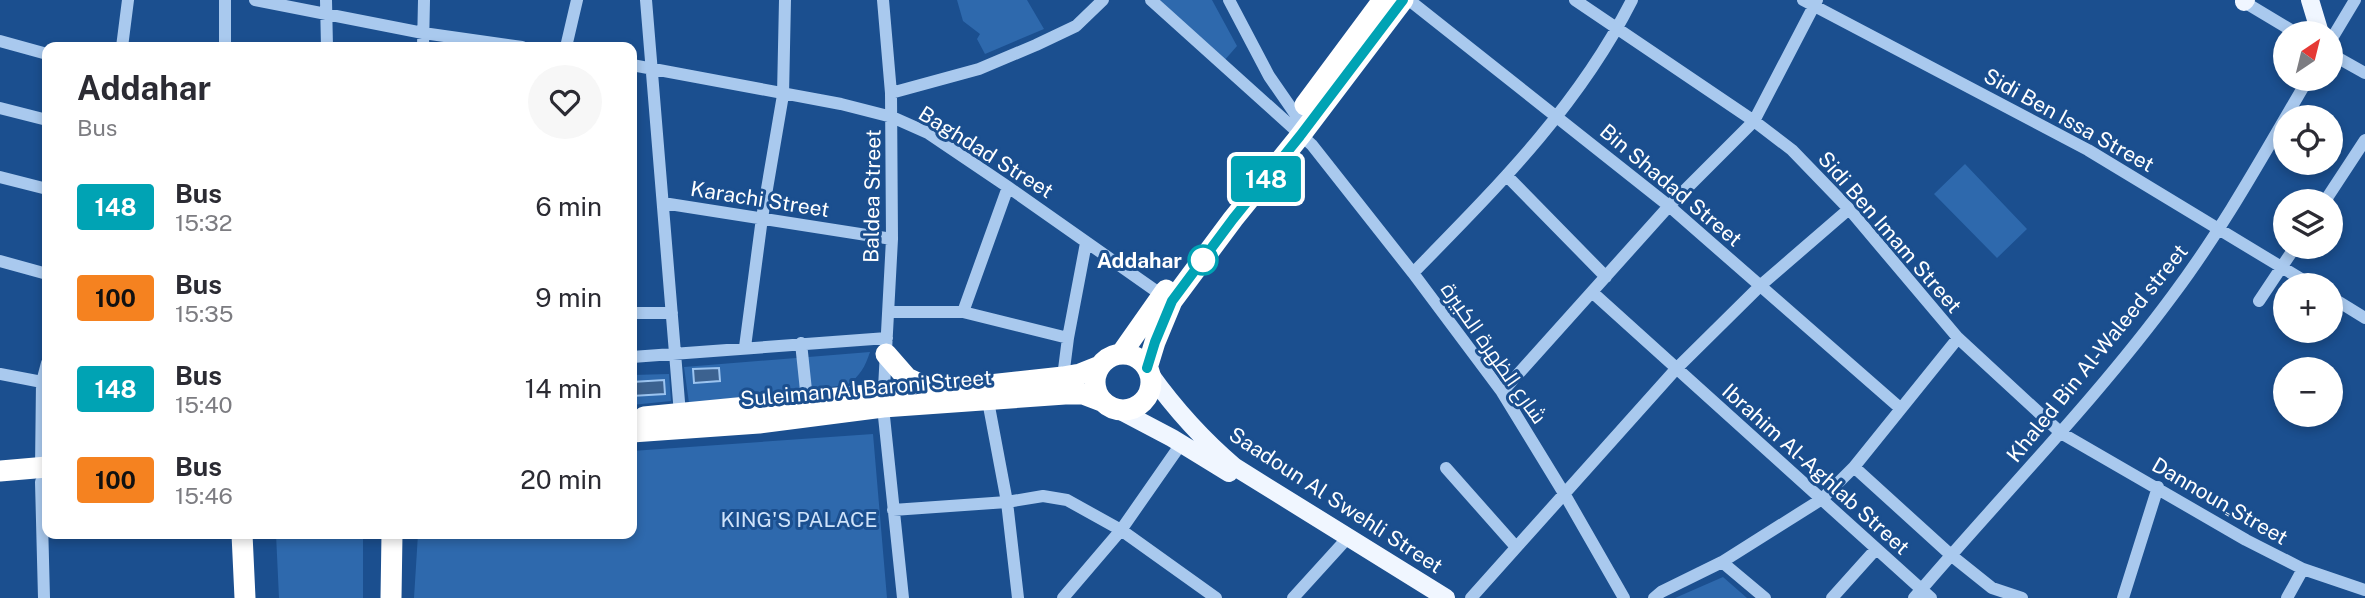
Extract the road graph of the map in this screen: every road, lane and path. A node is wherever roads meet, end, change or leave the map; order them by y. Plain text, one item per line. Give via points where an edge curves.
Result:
1 (128, 0) edge
2 (225, 0) edge
3 (255, 0) edge
4 (424, 0) edge
5 (577, 0) edge
6 (646, 0) edge
7 (785, 0) edge
8 (883, 0) edge
9 (1103, 0) edge
10 (1151, 0) edge
11 (1229, 0) edge
12 (1383, 0) edge
13 (1403, 0) edge
14 (1409, 0) edge
15 (1575, 0) edge
16 (1632, 0) edge
17 (2310, 0) edge
18 (2355, 0) edge
19 (2244, 1) edge
20 (1811, 2) edge
21 (326, 6) edge
22 (2276, 21) edge
23 (2316, 21) edge
24 (2342, 21) edge
25 (1618, 28) junction
26 (423, 33) junction
27 (0, 41) edge
28 (123, 42) edge
29 (225, 42) edge
30 (327, 42) edge
31 (423, 42) edge
32 (487, 42) edge
33 (567, 42) edge
34 (42, 53) edge
35 (2343, 61) edge
36 (637, 66) edge
37 (652, 68) junction
38 (2365, 73) edge
39 (1269, 76) junction
40 (2301, 91) edge
41 (1255, 92) junction
42 (891, 93) junction
43 (783, 94) junction
44 (0, 108) edge
45 (892, 117) junction
46 (1558, 117) junction
47 (42, 119) edge
48 (1754, 121) junction
49 (1301, 130) junction
50 (2365, 139) edge
51 (1507, 176) junction
52 (0, 177) edge
53 (1008, 187) junction
54 (42, 188) edge
55 (2333, 189) edge
56 (663, 203) junction
57 (1669, 205) junction
58 (1849, 208) junction
59 (762, 218) junction
60 (2220, 228) junction
61 (892, 239) junction
62 (1086, 243) junction
63 (2287, 259) edge
64 (0, 261) edge
65 (2281, 268) junction
66 (42, 273) edge
67 (1413, 273) junction
68 (2290, 273) edge
69 (1605, 277) junction
70 (1761, 285) junction
71 (1592, 292) junction
72 (1167, 299) junction
73 (2259, 301) dead end
74 (2343, 304) edge
75 (888, 312) junction
76 (963, 312) junction
77 (637, 313) edge
78 (672, 313) junction
79 (2365, 318) edge
80 (1068, 338) junction
81 (1958, 338) junction
82 (801, 343) junction
83 (887, 346) junction
84 (745, 347) junction
85 (675, 353) junction
86 (1121, 354) junction
87 (637, 356) edge
88 (1100, 366) junction
89 (1676, 369) junction
90 (1149, 371) junction
91 (0, 373) edge
92 (1063, 377) junction
93 (42, 382) edge
94 (935, 391) junction
95 (1502, 392) junction
96 (807, 400) junction
97 (883, 400) junction
98 (988, 401) junction
99 (1110, 405) junction
100 (1900, 408) junction
101 (680, 414) junction
102 (1181, 414) junction
103 (637, 418) edge
104 (637, 432) edge
105 (2061, 433) junction
106 (1177, 441) junction
107 (1854, 467) junction
108 (1446, 468) dead end
109 (0, 471) edge
110 (42, 475) edge
111 (42, 475) edge
112 (0, 484) edge
113 (2158, 487) junction
114 (1565, 495) junction
115 (1822, 499) junction
116 (1007, 502) junction
117 (893, 510) junction
118 (1121, 530) junction
119 (44, 539) edge
120 (242, 539) edge
121 (391, 539) edge
122 (1343, 543) junction
123 (1516, 547) junction
124 (1876, 549) junction
125 (1952, 556) junction
126 (1722, 562) junction
127 (2303, 569) junction
128 (2365, 590) edge
129 (1990, 593) edge
130 (1922, 595) edge
131 (44, 598) edge
132 (245, 598) edge
133 (391, 598) edge
134 (903, 598) edge
135 (1018, 598) edge
136 (1063, 598) edge
137 (1216, 598) edge
138 (1293, 598) edge
139 (1432, 598) edge
140 (1446, 598) edge
141 (1472, 598) edge
142 (1623, 598) edge
143 (1654, 598) edge
144 (1765, 598) edge
145 (1832, 598) edge
146 (2022, 598) edge
147 (2123, 598) edge
148 (2287, 598) edge

1 - 28 street
2 - 29 street
3 - 21 street
4 - 26 street
5 - 33 street
6 - 37 street
7 - 43 street
8 - 42 street, Baldea Street
9 - 42 street via 1076,26 1036,45 979,69
10 - 41 street
11 - 39 street
12 - 49 highway
13 - 49 highway
14 - 46 street, Bin Shadad Street
15 - 25 street, Sidi Ben Imam Street
16 - 25 street
17 - 23 main road
18 - 24 street
19 - 22 street
20 - 48 street
20 - 60 street, Sidi Ben Issa Street via 2088,150
21 - 26 street
21 - 30 street
25 - 46 street
25 - 48 street, Sidi Ben Imam Street
26 - 31 street
26 - 32 street
27 - 34 street
35 - 38 street
36 - 37 street, Baghdad Street
37 - 43 street, Baghdad Street
37 - 56 street
39 - 41 street
39 - 49 street
40 - 60 street, Khaled Bin Al-Waleed street
41 - 49 street
42 - 45 street, Baldea Street
43 - 45 street, Baghdad Street
43 - 59 street
44 - 47 street
45 - 53 street, Baghdad Street via 928,133
45 - 61 street, Baldea Street
46 - 51 street
46 - 57 street, Bin Shadad Street
48 - 57 street
48 - 58 street, Sidi Ben Imam Street via 1791,150
49 - 67 street, شارع الظهرة الكبيرة
49 - 72 highway
50 - 55 street
51 - 67 street
51 - 69 street
52 - 54 street
53 - 62 street, Baghdad Street
53 - 76 street
56 - 59 street, Karachi Street
56 - 78 street
57 - 69 street
57 - 70 street, Bin Shadad Street
58 - 70 street
58 - 81 street, Sidi Ben Imam Street
59 - 61 street, Karachi Street
59 - 84 street
60 - 65 street, Sidi Ben Issa Street
60 - 105 street, Khaled Bin Al-Waleed street via 2174,295
61 - 75 street, Baldea Street
62 - 72 street, Baghdad Street
62 - 80 street
63 - 65 street
64 - 66 street
65 - 68 street, Sidi Ben Issa Street
65 - 73 street
67 - 95 street, شارع الظهرة الكبيرة
69 - 71 street
70 - 89 street
70 - 100 street, Bin Shadad Street
71 - 89 street, Ibrahim Al-Aghlab Street
71 - 95 street
72 - 86 highway
72 - 90 highway
74 - 79 street
75 - 76 street
75 - 83 street, Baldea Street
76 - 80 street
77 - 78 street
78 - 85 street
80 - 92 street
81 - 100 street
81 - 105 street, Sidi Ben Imam Street
82 - 83 street
82 - 84 street
82 - 96 street
83 - 94 highway via 907,378
83 - 97 street, Baldea Street
84 - 85 street
85 - 87 street
85 - 101 street
86 - 88 highway
86 - 90 highway via 1136,357
88 - 92 highway, Suleiman Al Baroni Street
88 - 99 highway via 1096,389
89 - 114 street
89 - 115 street, Ibrahim Al-Aghlab Street
90 - 99 highway via 1151,383 1144,401 1126,410
90 - 102 main road, Saadoun Al Swehli Street
91 - 93 street
92 - 94 highway, Suleiman Al Baroni Street
94 - 97 highway, Suleiman Al Baroni Street
95 - 114 street, شارع الظهرة الكبيرة
96 - 97 highway, Suleiman Al Baroni Street
96 - 101 highway, Suleiman Al Baroni Street
97 - 98 highway, Suleiman Al Baroni Street
97 - 104 highway, Suleiman Al Baroni Street via 759,423
97 - 117 street, Baldea Street
98 - 99 highway, Suleiman Al Baroni Street via 1083,394
98 - 116 street
99 - 106 main road, Saadoun Al Swehli Street
100 - 107 street
101 - 103 highway, Suleiman Al Baroni Street
102 - 106 main road via 1166,405 1156,413 1157,424
102 - 140 main road, Saadoun Al Swehli Street via 1235,467
105 - 113 street, Dannoun ٍStreet
105 - 125 street, Khaled Bin Al-Waleed street
106 - 118 street
106 - 122 main road, Saadoun Al Swehli Street
107 - 115 street
107 - 125 street
108 - 123 street
109 - 110 highway
111 - 112 highway
113 - 127 street, Dannoun ٍStreet
113 - 147 street
114 - 123 street
114 - 142 street, شارع الظهرة الكبيرة
115 - 124 street, Ibrahim Al-Aghlab Street
115 - 126 street
116 - 117 street
116 - 118 street via 1057,497
116 - 135 street
117 - 134 street, Baldea Street
118 - 136 street
118 - 137 street
119 - 131 street
120 - 132 highway
121 - 133 highway
122 - 138 street
122 - 139 main road, Saadoun Al Swehli Street
123 - 141 street
124 - 130 street, Ibrahim Al-Aghlab Street
124 - 145 street
125 - 129 street
125 - 130 street, Khaled Bin Al-Waleed street
126 - 143 street
126 - 144 street
127 - 128 street, Dannoun ٍStreet
127 - 148 street
129 - 146 street

